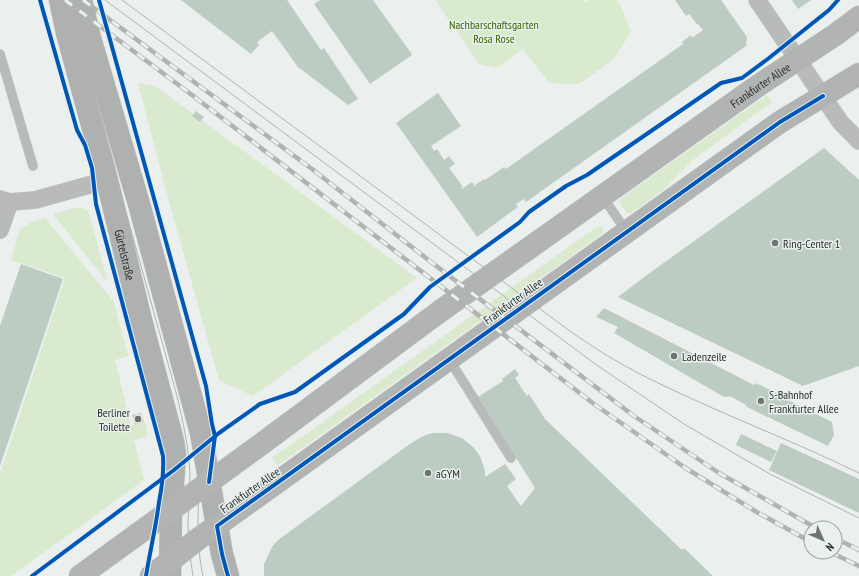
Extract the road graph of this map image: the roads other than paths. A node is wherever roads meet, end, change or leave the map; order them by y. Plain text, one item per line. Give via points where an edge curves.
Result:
1 (60, 0) edge
2 (81, 0) edge
3 (757, 0) edge
4 (859, 17) edge
5 (0, 54) edge
6 (798, 59) junction
7 (859, 74) edge
8 (823, 96) junction
9 (859, 141) edge
10 (33, 166) dead end
11 (107, 180) junction
12 (602, 196) junction
13 (5, 200) edge
14 (0, 230) edge
15 (627, 232) junction
16 (449, 359) junction
17 (511, 458) dead end
18 (209, 482) junction
19 (171, 511) junction
20 (217, 526) junction
21 (170, 568) edge
22 (80, 576) edge
23 (151, 576) edge
24 (228, 576) edge

1 - 11 main road, Gürtelstraße
2 - 18 main road via 198,420
3 - 6 street
4 - 6 main road, Frankfurter Allee
5 - 10 lane
6 - 8 street
6 - 12 main road, Frankfurter Allee
7 - 8 main road, Frankfurter Allee
8 - 9 street via 841,123
8 - 15 main road, Frankfurter Allee via 780,122
11 - 13 street via 35,200
11 - 19 main road, Gürtelstraße via 173,441 175,455
12 - 15 lane
12 - 18 main road, Frankfurter Allee via 439,312
13 - 14 street
15 - 16 main road, Frankfurter Allee
16 - 17 lane
16 - 20 main road, Frankfurter Allee
18 - 19 main road, Frankfurter Allee
18 - 20 main road
19 - 21 main road, Gürtelstraße
19 - 22 main road, Frankfurter Allee
20 - 21 main road, Frankfurter Allee
20 - 24 main road
21 - 23 main road, Frankfurter Allee

